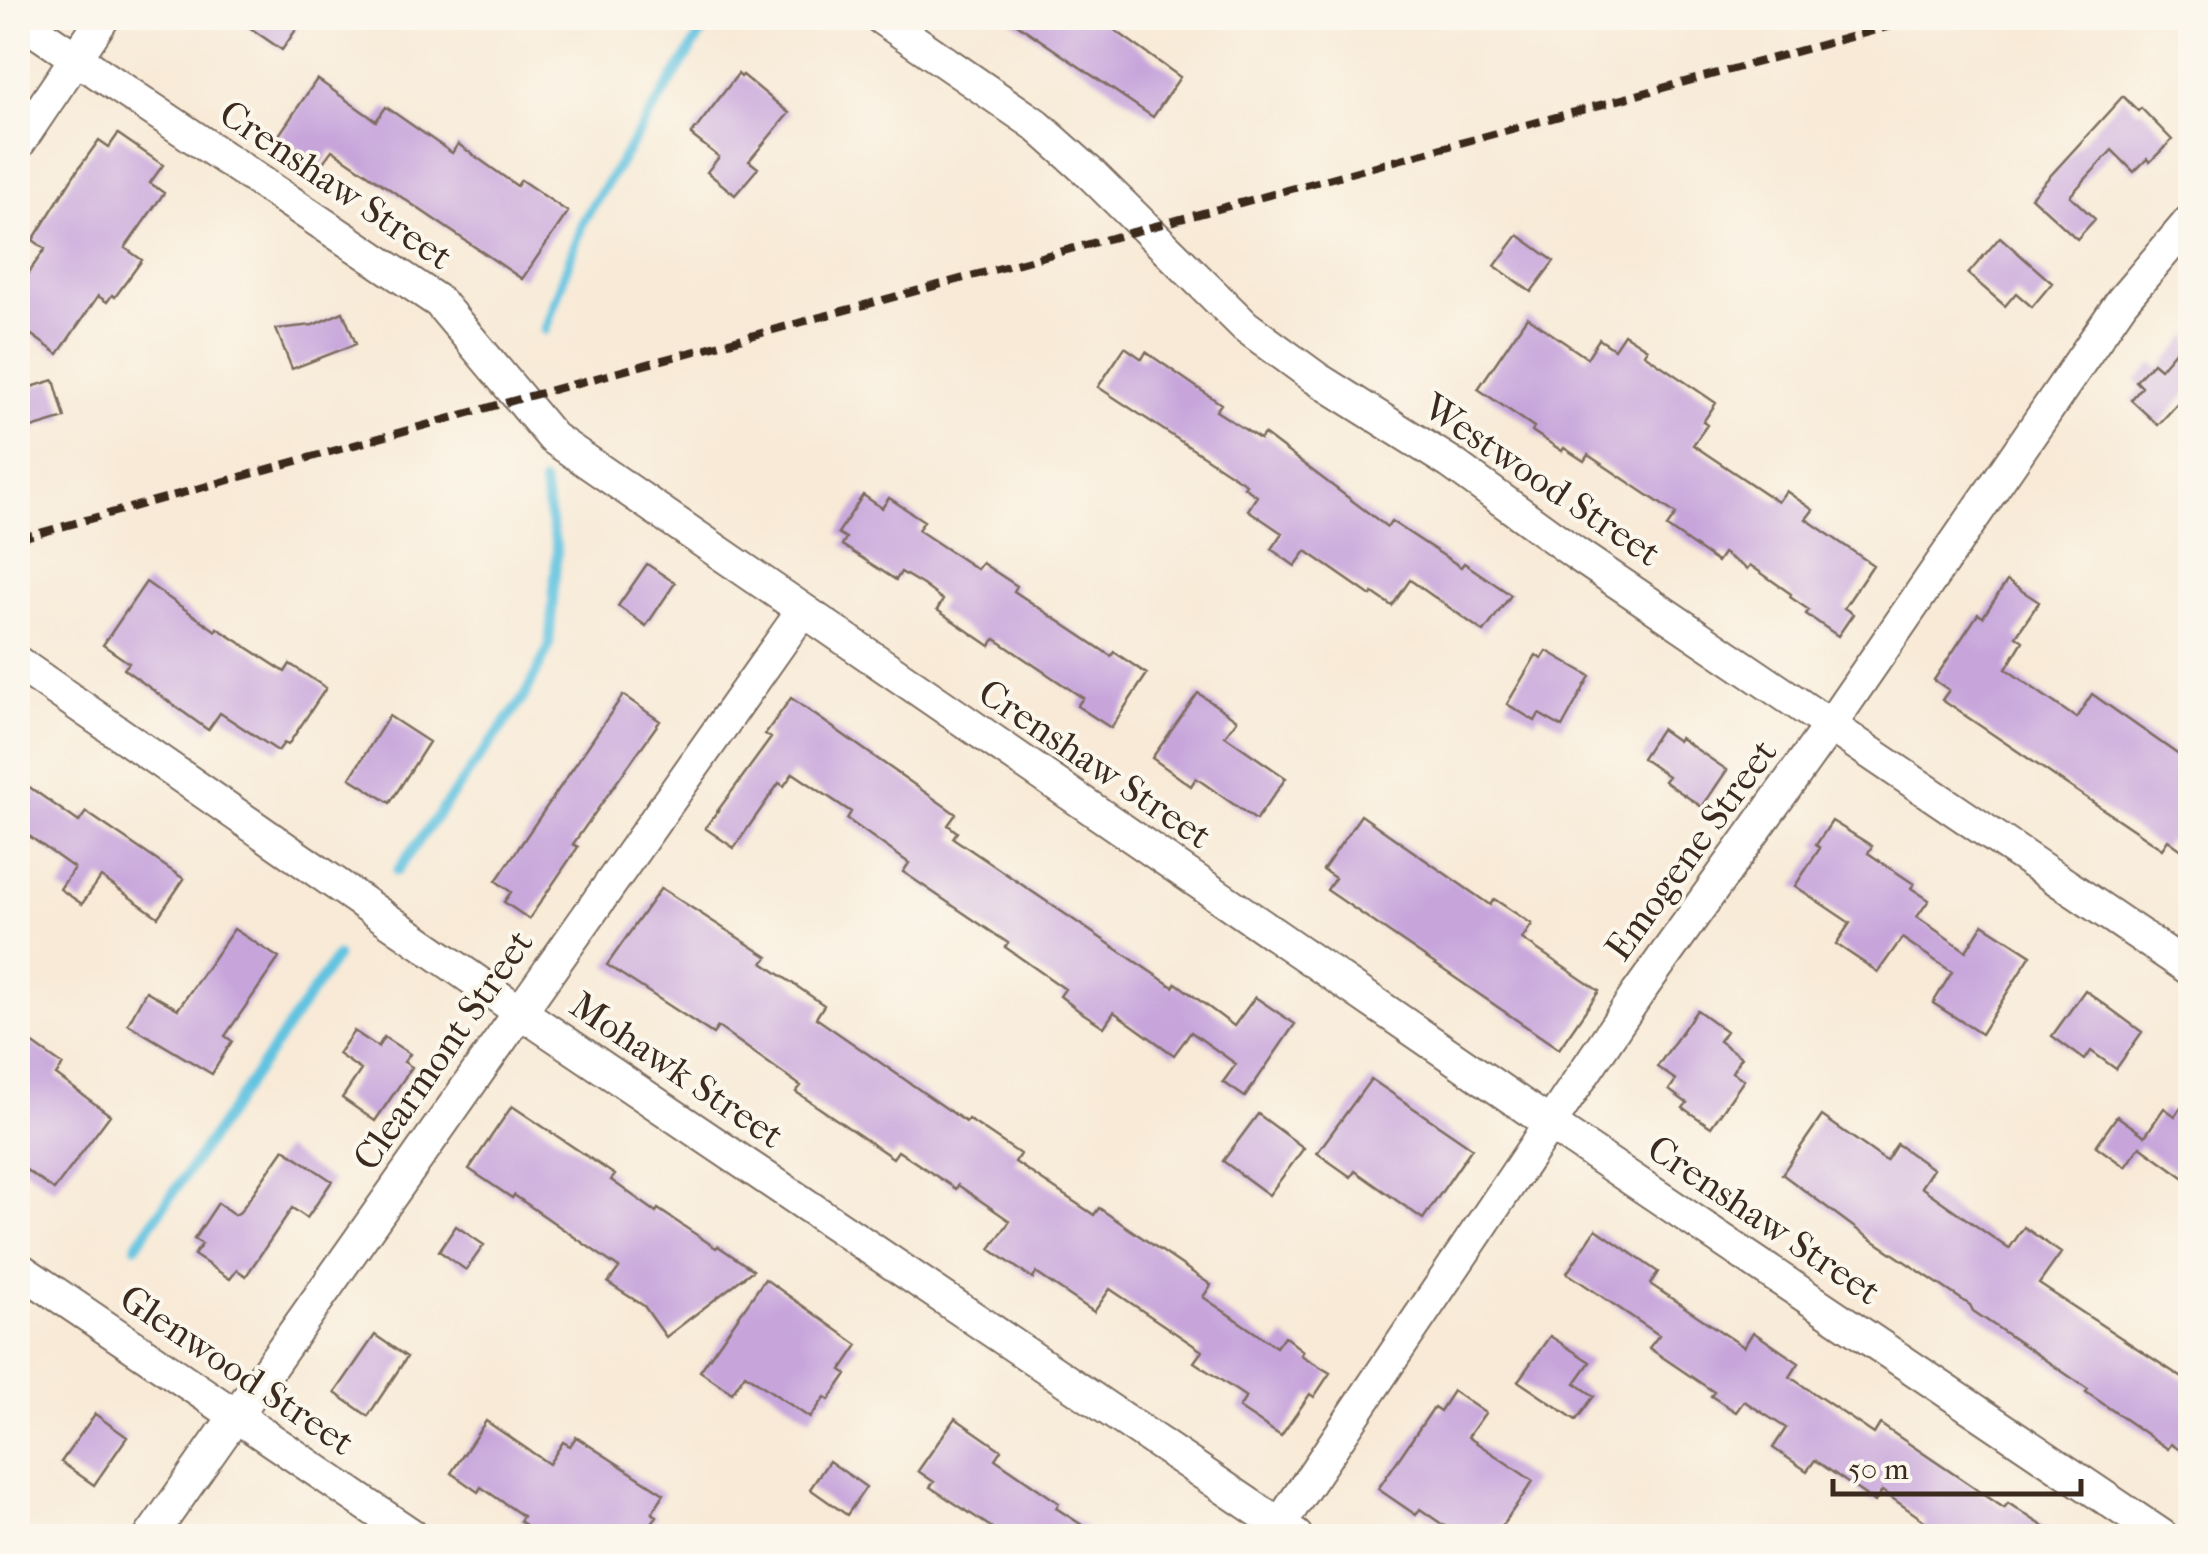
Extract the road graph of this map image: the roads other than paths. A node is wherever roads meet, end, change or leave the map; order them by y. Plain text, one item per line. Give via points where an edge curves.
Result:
1 (103, 18) edge
2 (881, 18) edge
3 (18, 19) edge
4 (76, 58) junction
5 (18, 144) edge
6 (2190, 221) edge
7 (802, 612) junction
8 (18, 663) edge
9 (1831, 724) junction
10 (2190, 969) edge
11 (518, 1011) junction
12 (1550, 1124) junction
13 (18, 1268) edge
14 (234, 1417) junction
15 (1282, 1533) edge
16 (151, 1536) edge
17 (413, 1536) edge
18 (2162, 1536) edge

1 - 4 street
2 - 9 street, Westwood Street via 1035,124 1244,326
3 - 4 street, Crenshaw Street
4 - 5 street
4 - 7 street, Crenshaw Street via 439,302 553,438
6 - 9 street, Emogene Street via 2122,301
7 - 11 street, Clearmont Street
7 - 12 street, Crenshaw Street
8 - 11 street, Mohawk Street
9 - 10 street, Westwood Street
9 - 12 street, Emogene Street
11 - 14 street, Clearmont Street
11 - 15 street, Mohawk Street
12 - 15 street, Emogene Street
12 - 18 street, Crenshaw Street
13 - 14 street, Glenwood Street
14 - 16 street, Clearmont Street
14 - 17 street, Glenwood Street

